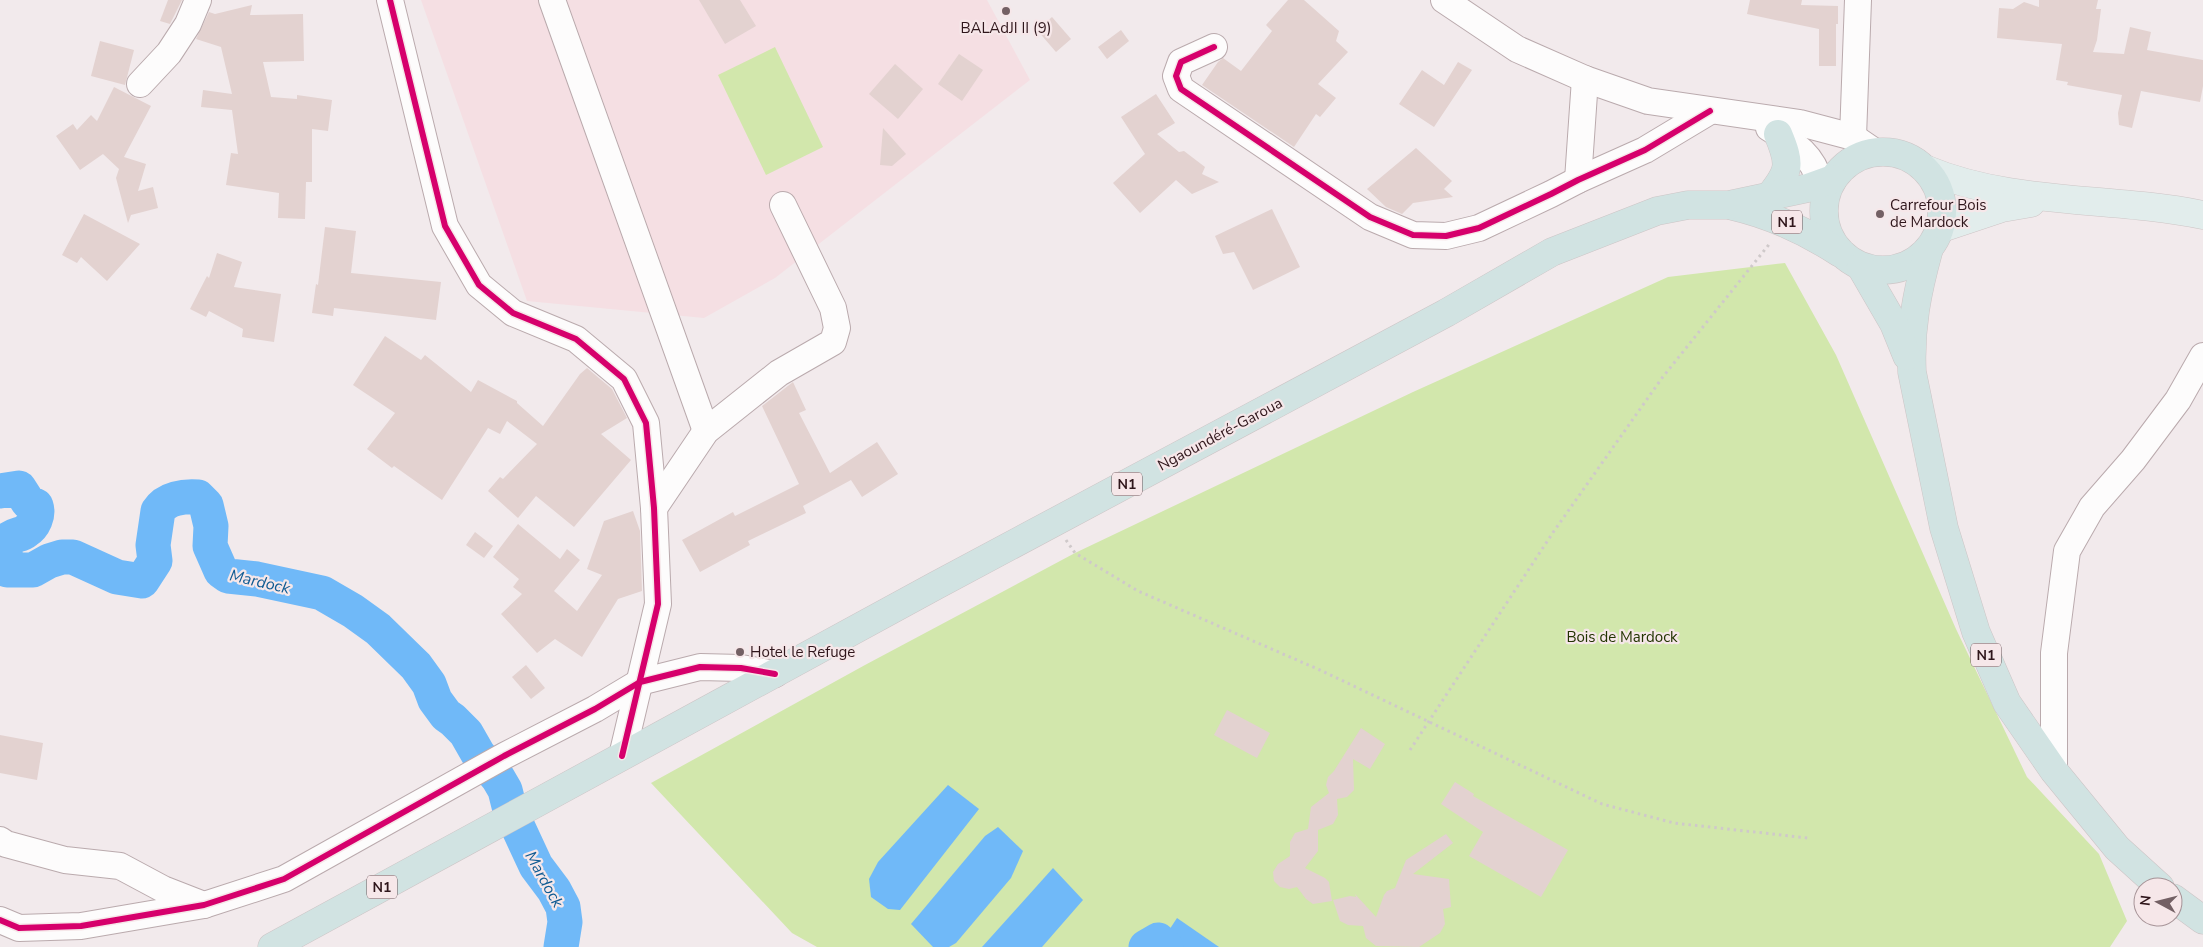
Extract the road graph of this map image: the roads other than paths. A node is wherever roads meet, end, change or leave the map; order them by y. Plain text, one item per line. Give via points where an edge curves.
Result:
1 (198, 0) edge
2 (390, 0) edge
3 (552, 0) edge
4 (1444, 0) edge
5 (1858, 0) edge
6 (1214, 47) dead end
7 (1585, 79) junction
8 (140, 84) dead end
9 (1710, 111) junction
10 (1754, 118) junction
11 (1778, 134) junction
12 (1864, 145) junction
13 (1925, 170) junction
14 (1578, 180) junction
15 (1826, 181) junction
16 (1769, 197) junction
17 (2060, 198) junction
18 (783, 205) dead end
19 (1729, 205) junction
20 (2203, 215) edge
21 (1934, 239) junction
22 (1850, 260) junction
23 (2203, 356) edge
24 (1912, 372) junction
25 (706, 430) junction
26 (654, 508) junction
27 (775, 674) junction
28 (640, 682) junction
29 (622, 756) junction
30 (2054, 771) junction
31 (0, 840) edge
32 (2149, 877) edge
33 (204, 905) junction
34 (2183, 905) edge
35 (0, 920) edge
36 (2203, 920) edge
37 (272, 947) edge

1 - 8 street via 188,24 169,53
2 - 26 street via 445,226 479,284 513,313 576,339 624,379 646,423
3 - 25 street
4 - 7 street via 1517,49
5 - 12 street
6 - 14 street via 1182,62 1176,76 1181,89 1370,217 1413,235 1446,236 1479,228
7 - 9 street via 1648,101
7 - 14 street
9 - 10 street
9 - 14 street via 1645,150
10 - 11 street
10 - 12 street via 1800,123
11 - 15 street via 1809,156
11 - 16 highway via 1787,155 1787,164 1779,184
12 - 13 highway via 1902,155
12 - 15 highway via 1858,157
13 - 17 main road via 1976,186
13 - 21 highway via 1937,187 1942,208
15 - 16 highway, Ngaoundéré-Garoua / N1
15 - 22 highway via 1824,217 1829,236
16 - 19 highway, Ngaoundéré-Garoua / N1
17 - 20 main road
17 - 21 main road via 2002,208
18 - 25 street via 833,308 837,328 833,342 779,373
19 - 22 highway, Ngaoundéré-Garoua / N1 via 1787,222
19 - 27 highway, Ngaoundéré-Garoua / N1 via 1657,211 1552,252 1446,313
21 - 22 highway via 1910,265 1886,271
21 - 24 highway, N1 via 1915,300
22 - 24 highway, N1 via 1894,324
23 - 30 street via 2172,408 2134,460 2092,506 2067,551 2054,653
24 - 30 highway, N1 via 1944,528 1976,632 2007,703
25 - 26 street
26 - 28 street via 658,604
27 - 28 street via 741,668 700,667
27 - 29 highway, Ngaoundéré-Garoua / N1
28 - 29 street
28 - 33 street via 284,879
29 - 37 highway, Ngaoundéré-Garoua / N1
30 - 32 highway, N1 via 2116,848
31 - 33 street via 65,860 120,866
33 - 35 street via 81,926 19,928
34 - 36 highway

